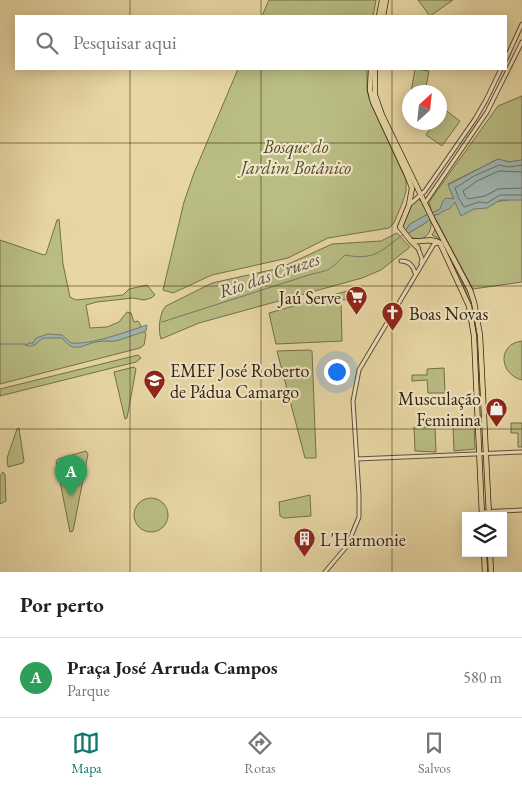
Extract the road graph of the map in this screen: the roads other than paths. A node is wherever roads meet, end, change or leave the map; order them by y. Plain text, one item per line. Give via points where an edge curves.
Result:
1 (382, 0) edge
2 (386, 0) edge
3 (379, 15) edge
4 (383, 15) edge
5 (522, 24) edge
6 (522, 42) edge
7 (507, 57) edge
8 (371, 70) edge
9 (375, 70) edge
10 (501, 70) edge
11 (420, 193) junction
12 (425, 203) junction
13 (409, 205) junction
14 (409, 239) junction
15 (440, 243) junction
16 (418, 248) joint
17 (401, 260) dead end
18 (418, 269) junction
19 (415, 274) junction
20 (522, 452) edge
21 (480, 454) junction
22 (486, 454) junction
23 (357, 458) junction
24 (522, 510) edge
25 (482, 512) edge
26 (489, 512) edge
27 (500, 512) edge
28 (484, 557) edge
29 (490, 557) edge
30 (325, 572) edge
31 (485, 572) edge
32 (491, 572) edge

1 - 3 main road
2 - 4 main road
5 - 7 street
6 - 12 street via 488,112
8 - 13 main road via 373,102 412,188
9 - 11 main road via 377,101
10 - 11 street via 475,118 425,191
11 - 12 main road
11 - 13 street
12 - 22 main road via 470,290 478,317
13 - 14 main road via 400,223
14 - 15 main road
14 - 16 main road
15 - 18 street via 434,244
15 - 21 main road via 470,306
16 - 18 street via 422,259
17 - 19 street via 411,264
18 - 19 street
19 - 23 street via 359,370 353,412
20 - 22 street
21 - 22 street
21 - 23 street
21 - 25 main road
22 - 26 main road
23 - 30 street via 358,517 347,546
24 - 27 street
28 - 31 main road
29 - 32 main road

